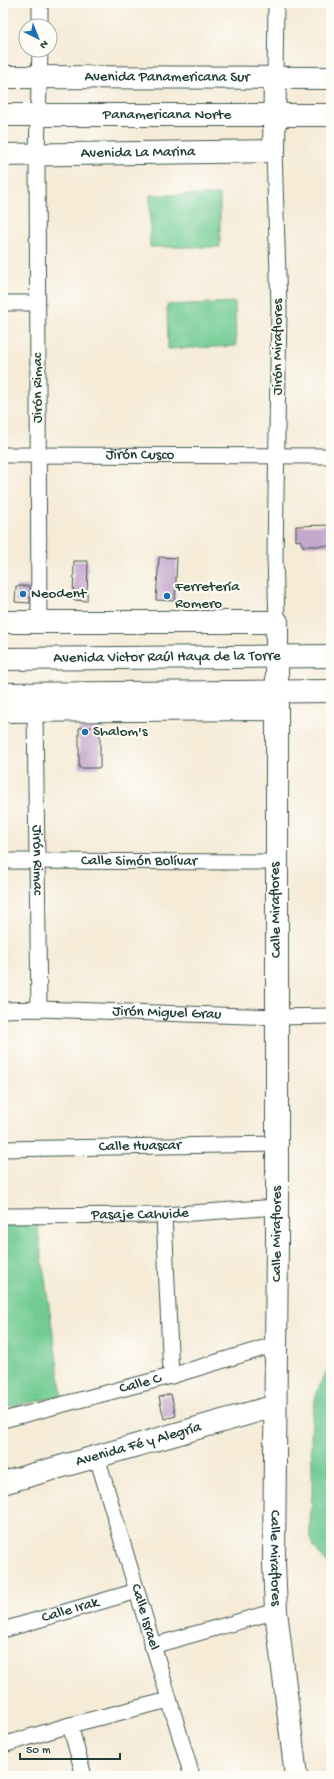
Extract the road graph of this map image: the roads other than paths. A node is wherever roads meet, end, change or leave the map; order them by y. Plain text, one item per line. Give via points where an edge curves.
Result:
1 (40, 3) edge
2 (276, 3) edge
3 (40, 18) edge
4 (40, 58) edge
5 (39, 76) junction
6 (3, 77) edge
7 (275, 77) junction
8 (331, 78) edge
9 (3, 114) edge
10 (37, 114) junction
11 (275, 115) junction
12 (331, 115) edge
13 (274, 151) junction
14 (37, 154) junction
15 (3, 155) edge
16 (3, 303) edge
17 (37, 303) junction
18 (3, 455) edge
19 (38, 455) junction
20 (277, 456) junction
21 (331, 456) edge
22 (3, 622) edge
23 (39, 622) junction
24 (277, 622) junction
25 (276, 655) junction
26 (331, 656) edge
27 (3, 659) edge
28 (331, 691) edge
29 (3, 694) edge
30 (277, 701) junction
31 (3, 711) edge
32 (35, 711) junction
33 (3, 861) edge
34 (37, 862) junction
35 (276, 862) junction
36 (39, 1009) junction
37 (3, 1010) edge
38 (331, 1016) edge
39 (278, 1017) junction
40 (277, 1144) junction
41 (3, 1149) edge
42 (277, 1207) junction
43 (164, 1215) junction
44 (3, 1216) edge
45 (277, 1344) junction
46 (171, 1376) junction
47 (275, 1406) junction
48 (3, 1420) edge
49 (97, 1457) junction
50 (3, 1483) edge
51 (137, 1591) junction
52 (276, 1611) junction
53 (3, 1630) edge
54 (152, 1646) junction
55 (169, 1700) junction
56 (70, 1725) junction
57 (3, 1745) edge
58 (84, 1776) edge
59 (192, 1776) edge
60 (296, 1776) edge

1 - 3 street
2 - 7 street, Jirón Miraflores
4 - 5 street, Jirón Rimac
5 - 6 main road, Avenida Panamericana Sur
5 - 7 main road, Avenida Panamericana Sur
5 - 10 street, Jirón Rimac
7 - 8 main road, Avenida Panamericana Sur
7 - 11 main road, Jirón Miraflores
9 - 10 main road, Panamericana Norte
10 - 11 main road, Panamericana Norte
10 - 14 street, Jirón Rimac
11 - 12 main road, Panamericana Norte
11 - 13 main road, Jirón Miraflores
13 - 14 main road, Avenida La Marina
13 - 20 street, Jirón Miraflores via 279,307
14 - 15 main road, Avenida La Marina
14 - 17 street, Jirón Rimac
16 - 17 street
17 - 19 street, Jirón Rimac
18 - 19 street, Jirón Cusco
19 - 20 street, Jirón Cusco
19 - 23 street, Jirón Rimac
20 - 21 street, Jirón Cusco
20 - 24 street, Jirón Miraflores
22 - 23 main road
23 - 24 main road
24 - 25 main road, Jirón Miraflores
25 - 26 main road, Avenida Victor Raúl Haya de la Torre
25 - 27 main road, Avenida Victor Raúl Haya de la Torre
25 - 30 main road, Jirón Miraflores
28 - 30 main road
29 - 30 main road
30 - 32 main road
30 - 35 main road, Calle Miraflores
31 - 32 main road
32 - 34 street, Jirón Rimac
33 - 34 street, Calle Simón Bolívar
34 - 35 street, Calle Simón Bolívar
34 - 36 street, Jirón Rimac
35 - 39 main road, Calle Miraflores
36 - 37 street, Jirón Miguel Grau
36 - 39 street, Jirón Miguel Grau
38 - 39 street, Jirón Miguel Grau
39 - 40 main road, Calle Miraflores
40 - 41 street, Calle Huascar
40 - 42 main road, Calle Miraflores
42 - 43 street, Pasaje Cahuide
42 - 45 main road, Calle Miraflores
43 - 44 street, Pasaje Cahuide
43 - 46 street
45 - 46 street, Calle C
45 - 47 main road, Calle Miraflores
46 - 48 street, Calle C
47 - 49 main road, Avenida Fé y Alegría
47 - 52 main road, Calle Miraflores
49 - 50 main road, Avenida Fé y Alegría
49 - 51 street, Calle Israel
51 - 53 street, Calle Irak
51 - 54 street, Calle Israel
52 - 54 street
52 - 60 main road, Calle Miraflores
54 - 55 street, Calle Israel
55 - 56 street
55 - 59 street, Calle Israel
56 - 57 street
56 - 58 street

